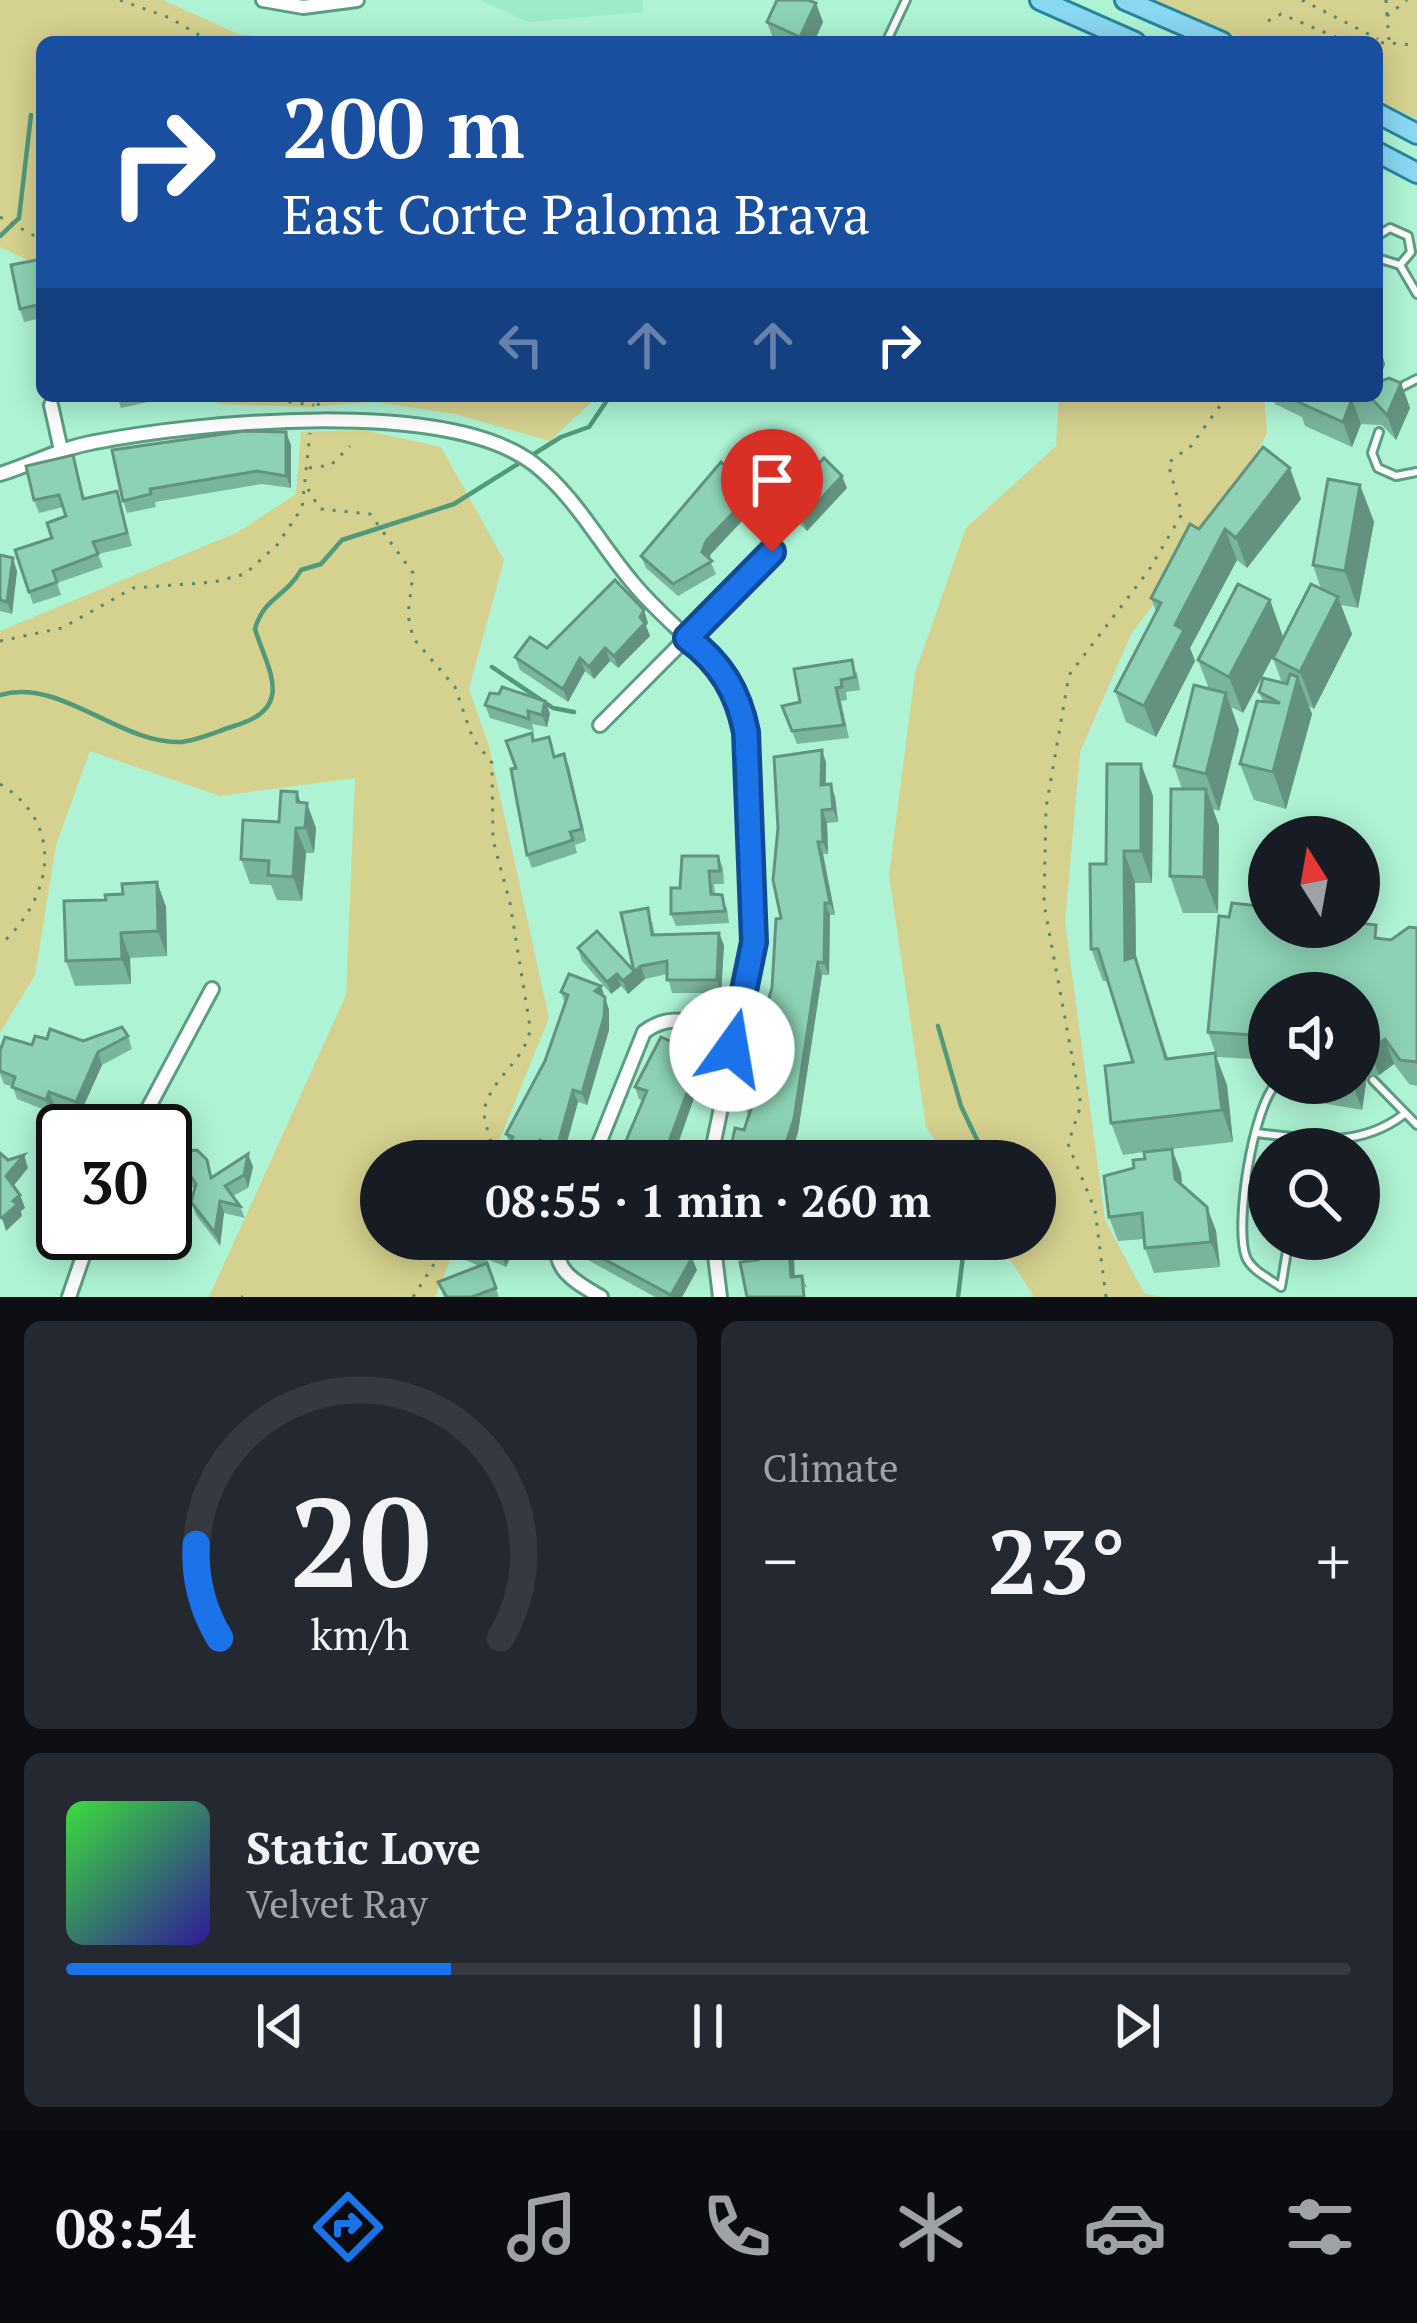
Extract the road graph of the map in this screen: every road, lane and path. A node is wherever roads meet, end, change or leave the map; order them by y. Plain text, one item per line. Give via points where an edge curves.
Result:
1 (121, 0) edge
2 (263, 0) edge
3 (357, 0) edge
4 (906, 0) edge
5 (1040, 0) edge
6 (1125, 0) edge
7 (1302, 0) edge
8 (1386, 0) edge
9 (1407, 0) edge
10 (1387, 16) junction
11 (1268, 21) dead end
12 (201, 36) edge
13 (889, 36) dead end
14 (1121, 36) edge
15 (1208, 36) edge
16 (1333, 36) edge
17 (1372, 36) edge
18 (1383, 40) edge
19 (1389, 40) junction
20 (1417, 45) edge
21 (1383, 115) edge
22 (1417, 134) edge
23 (1383, 155) edge
24 (1417, 172) edge
25 (0, 217) edge
26 (1383, 234) edge
27 (36, 238) edge
28 (1414, 242) edge
29 (1383, 264) edge
30 (1400, 265) junction
31 (1417, 293) edge
32 (1417, 379) edge
33 (1391, 400) edge
34 (1223, 402) edge
35 (51, 404) dead end
36 (1379, 432) dead end
37 (310, 433) dead end
38 (350, 446) dead end
39 (61, 450) junction
40 (307, 468) junction
41 (1417, 472) edge
42 (0, 474) edge
43 (308, 489) junction
44 (772, 552) dead end
45 (687, 638) junction
46 (0, 641) edge
47 (600, 724) dead end
48 (0, 784) edge
49 (0, 945) edge
50 (212, 989) dead end
51 (736, 1036) junction
52 (1380, 1089) edge
53 (150, 1104) edge
54 (1403, 1115) junction
55 (1417, 1125) edge
56 (1379, 1128) edge
57 (492, 1140) edge
58 (600, 1140) edge
59 (714, 1140) edge
60 (1248, 1181) edge
61 (82, 1260) edge
62 (437, 1260) edge
63 (551, 1260) edge
64 (716, 1260) edge
65 (1286, 1260) edge
66 (69, 1297) edge
67 (413, 1297) edge
68 (601, 1297) edge
69 (720, 1297) edge
70 (1106, 1297) edge

1 - 12 path
2 - 3 street via 303,7
4 - 13 lane
5 - 14 main road
6 - 15 main road
7 - 17 path
8 - 10 path
9 - 10 path
10 - 19 path
11 - 16 path via 1281,14
18 - 19 path
19 - 20 path
21 - 22 main road
23 - 24 main road
25 - 27 path
26 - 28 lane via 1397,229
28 - 30 lane
29 - 30 lane
30 - 31 lane
32 - 33 lane
34 - 70 path via 1168,464 1182,514 1064,686 1046,808 1044,904 1081,1105 1068,1144 1095,1210
35 - 39 street
36 - 41 lane via 1372,453 1378,468 1396,476
37 - 40 path
38 - 40 path via 331,464
39 - 42 street
39 - 45 street via 254,420 391,423 470,435 530,461 569,496 631,582
40 - 43 path
43 - 46 path via 292,528 245,574 133,588 62,628
43 - 57 path via 320,509 370,514 403,553 415,579 413,638 454,687 472,739 492,763 493,840 530,1027 485,1107
44 - 45 street
45 - 47 street
45 - 51 street via 719,667 746,732 754,942
48 - 49 path via 38,818 46,854 38,889
50 - 53 street
51 - 58 street via 654,1018
51 - 59 street
52 - 54 lane
54 - 55 lane
54 - 56 lane
60 - 65 lane via 1239,1232 1247,1263 1281,1287
61 - 66 street
62 - 67 path
63 - 68 street
64 - 69 street

